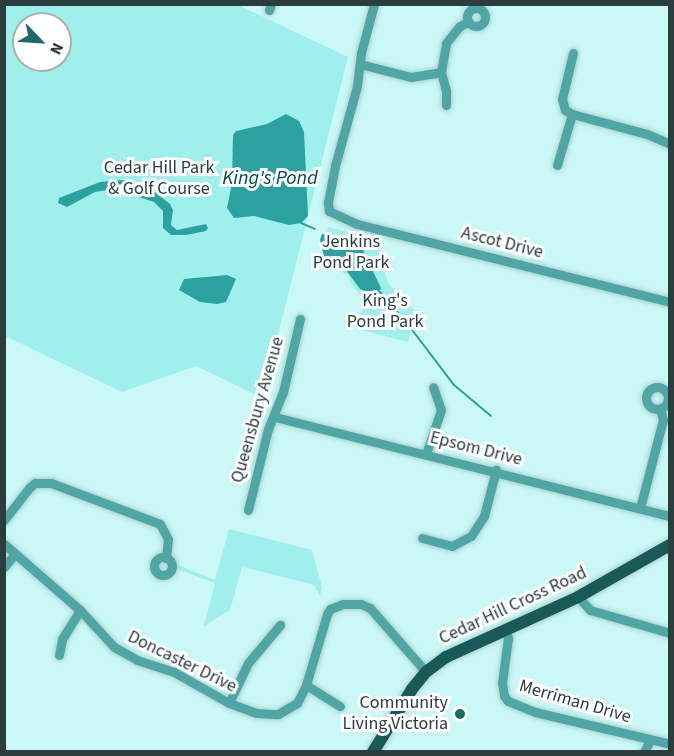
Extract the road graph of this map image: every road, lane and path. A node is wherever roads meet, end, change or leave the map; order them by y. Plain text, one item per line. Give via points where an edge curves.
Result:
1 (374, 4) edge
2 (468, 22) dead end
3 (573, 53) dead end
4 (360, 64) junction
5 (441, 72) junction
6 (446, 105) dead end
7 (572, 114) junction
8 (669, 144) edge
9 (557, 165) dead end
10 (669, 302) edge
11 (300, 319) dead end
12 (434, 387) dead end
13 (660, 408) dead end
14 (275, 417) junction
15 (426, 454) junction
16 (496, 470) junction
17 (640, 508) junction
18 (248, 510) dead end
19 (669, 516) edge
20 (4, 520) edge
21 (422, 538) dead end
22 (4, 544) edge
23 (669, 545) edge
24 (15, 554) junction
25 (166, 558) dead end
26 (4, 567) edge
27 (578, 597) junction
28 (80, 610) junction
29 (280, 626) dead end
30 (505, 630) junction
31 (669, 633) edge
32 (59, 655) dead end
33 (426, 672) junction
34 (306, 685) junction
35 (229, 703) junction
36 (340, 706) dead end
37 (650, 740) junction
38 (669, 744) edge
39 (373, 752) edge
40 (644, 752) edge

1 - 4 street
2 - 5 street via 446,43
3 - 7 street via 562,99 565,110
4 - 5 street via 411,77
4 - 10 street, Ascot Drive via 356,94 334,166 329,211 357,224
5 - 6 street
7 - 8 street via 647,134
7 - 9 street
11 - 14 street, Queensbury Avenue
12 - 15 street via 441,410
13 - 17 street via 663,420
14 - 15 street, Epsom Drive
14 - 18 street, Queensbury Avenue via 268,429
15 - 16 street, Epsom Drive
16 - 17 street, Epsom Drive
16 - 21 street via 484,516 471,536 452,546
17 - 19 street, Epsom Drive
20 - 25 street via 29,488 36,483 51,483 160,524 168,539
22 - 24 street, Doncaster Drive
23 - 27 main road, Cedar Hill Cross Road
24 - 26 street
24 - 28 street, Doncaster Drive
27 - 30 main road, Cedar Hill Cross Road
27 - 31 street via 590,610
28 - 32 street via 62,639
28 - 35 street, Doncaster Drive via 114,647 137,660 174,672
29 - 35 street via 248,663
30 - 33 main road, Cedar Hill Cross Road via 463,647
30 - 37 street, Merriman Drive via 508,638 501,683 508,701 529,710
33 - 34 street via 378,614 361,604 343,603 327,614
33 - 39 main road, Cedar Hill Cross Road
34 - 35 street, Doncaster Drive via 297,703 278,714 256,713
34 - 36 street
37 - 38 street, Merriman Drive
37 - 40 street

